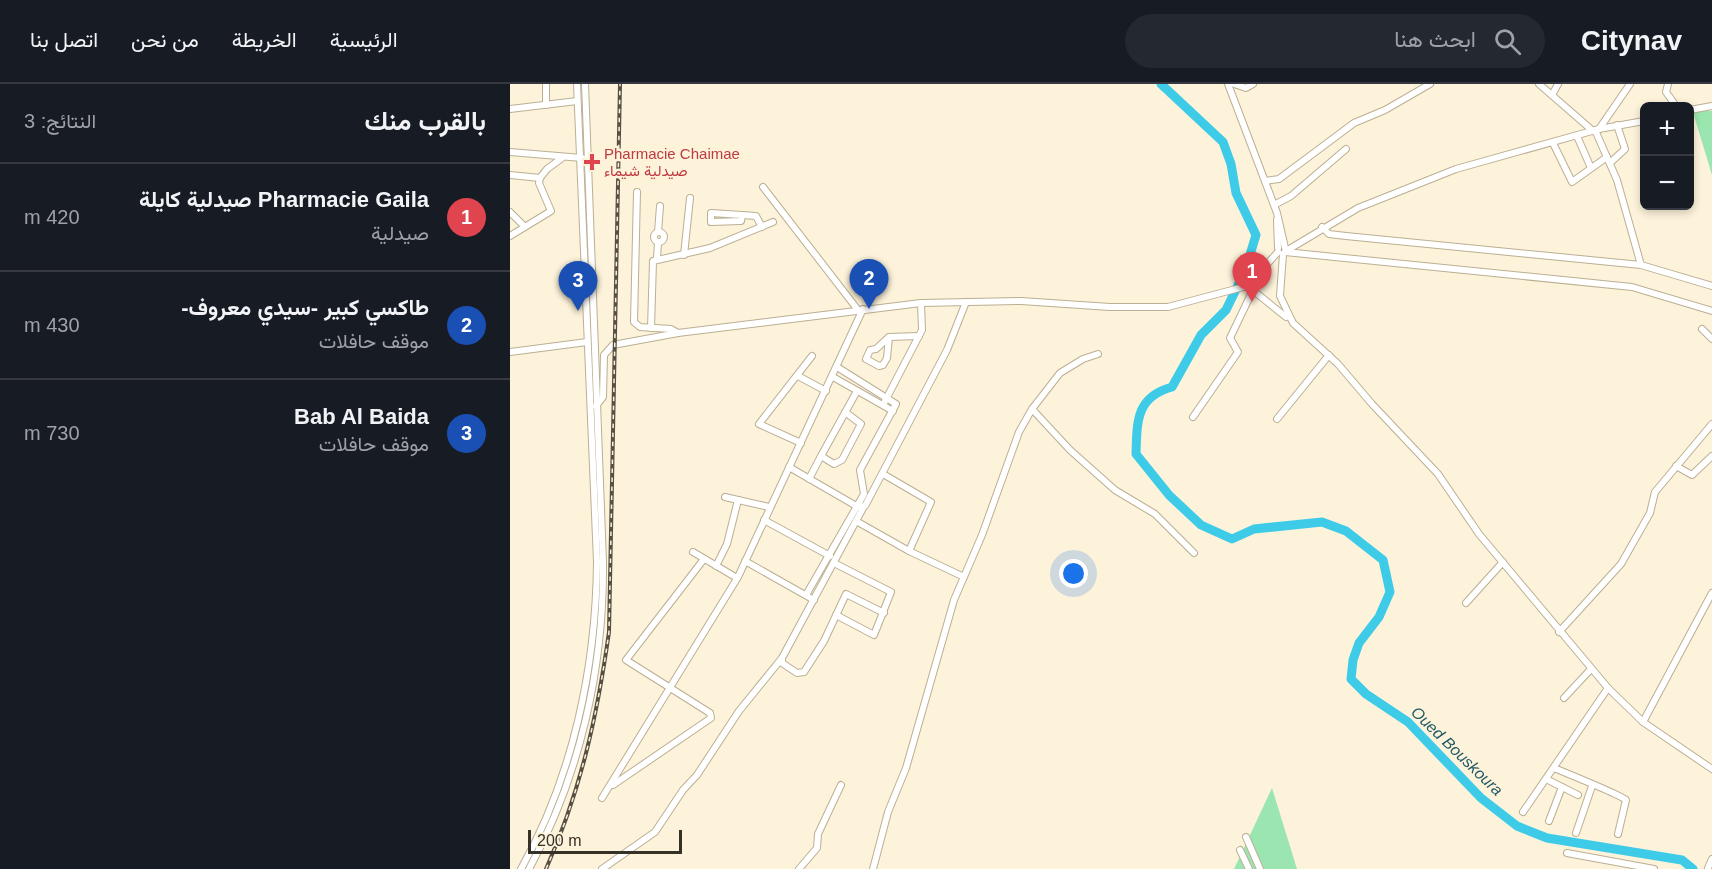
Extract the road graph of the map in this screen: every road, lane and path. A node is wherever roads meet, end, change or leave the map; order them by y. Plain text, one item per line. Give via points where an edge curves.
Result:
1 (546, 84) edge
2 (577, 84) edge
3 (585, 84) edge
4 (1228, 84) edge
5 (1234, 84) edge
6 (1253, 84) edge
7 (1430, 84) edge
8 (1539, 84) edge
9 (1558, 84) edge
10 (1629, 84) edge
11 (1668, 84) edge
12 (1552, 95) junction
13 (577, 101) junction
14 (1673, 102) edge
15 (546, 105) junction
16 (1712, 106) edge
17 (510, 109) edge
18 (1694, 109) edge
19 (1640, 122) edge
20 (1617, 125) junction
21 (1596, 130) junction
22 (1577, 136) junction
23 (1553, 143) junction
24 (1346, 149) dead end
25 (510, 152) edge
26 (588, 157) junction
27 (563, 158) junction
28 (580, 158) junction
29 (1609, 160) junction
30 (1592, 168) junction
31 (510, 175) edge
32 (540, 178) junction
33 (1265, 181) junction
34 (763, 187) dead end
35 (636, 192) dead end
36 (690, 198) dead end
37 (1274, 205) junction
38 (660, 206) dead end
39 (510, 212) edge
40 (742, 215) junction
41 (773, 222) dead end
42 (524, 226) junction
43 (762, 227) junction
44 (1322, 227) junction
45 (510, 236) edge
46 (1283, 251) junction
47 (684, 255) junction
48 (657, 259) junction
49 (1641, 265) junction
50 (1247, 286) junction
51 (1712, 286) edge
52 (1253, 290) junction
53 (966, 302) junction
54 (921, 303) junction
55 (861, 309) junction
56 (1712, 311) edge
57 (1293, 323) junction
58 (651, 328) junction
59 (1702, 329) dead end
60 (678, 333) junction
61 (919, 336) junction
62 (889, 338) junction
63 (1712, 339) edge
64 (587, 342) junction
65 (510, 352) edge
66 (1098, 354) dead end
67 (1329, 355) junction
68 (812, 356) dead end
69 (837, 367) junction
70 (798, 376) junction
71 (832, 377) junction
72 (826, 391) junction
73 (857, 391) junction
74 (888, 397) junction
75 (883, 405) junction
76 (596, 406) junction
77 (1032, 409) junction
78 (893, 411) junction
79 (845, 412) junction
80 (1193, 417) dead end
81 (1277, 419) dead end
82 (1712, 424) edge
83 (801, 443) junction
84 (821, 456) junction
85 (1712, 456) edge
86 (1676, 466) junction
87 (789, 467) junction
88 (883, 474) junction
89 (809, 479) junction
90 (725, 497) dead end
91 (738, 500) junction
92 (770, 507) junction
93 (860, 507) junction
94 (764, 520) junction
95 (852, 524) junction
96 (909, 551) junction
97 (693, 552) dead end
98 (1194, 554) dead end
99 (830, 555) junction
100 (704, 559) junction
101 (745, 561) junction
102 (1503, 562) junction
103 (834, 563) junction
104 (716, 566) junction
105 (964, 577) junction
106 (737, 578) junction
107 (1712, 593) edge
108 (806, 595) junction
109 (814, 600) junction
110 (1466, 603) dead end
111 (884, 613) junction
112 (836, 615) junction
113 (1559, 632) junction
114 (782, 658) junction
115 (1590, 669) junction
116 (670, 687) junction
117 (1608, 688) junction
118 (1564, 698) dead end
119 (1643, 722) junction
120 (1554, 768) junction
121 (1712, 769) edge
122 (1546, 778) junction
123 (841, 785) dead end
124 (1592, 786) junction
125 (610, 787) junction
126 (1562, 787) junction
127 (1578, 795) dead end
128 (602, 798) dead end
129 (1523, 812) dead end
130 (1549, 821) dead end
131 (1576, 833) dead end
132 (1618, 834) dead end
133 (1246, 837) dead end
134 (1240, 850) dead end
135 (1567, 853) dead end
136 (1254, 857) junction
137 (1712, 859) edge
138 (1245, 861) junction
139 (1616, 866) edge
140 (1640, 867) edge
141 (605, 868) edge
142 (1258, 868) edge
143 (1708, 868) edge
144 (521, 869) edge
145 (529, 869) edge
146 (799, 869) edge
147 (873, 869) edge
148 (1249, 869) edge
149 (1654, 869) edge

1 - 15 street
2 - 13 street
3 - 26 street
4 - 33 street
5 - 6 street via 1246,88
7 - 33 street via 1385,110 1359,119 1279,179
8 - 12 street
9 - 12 street
10 - 21 street
11 - 14 street via 1666,92
12 - 21 street
13 - 15 street
13 - 28 street
15 - 17 street
16 - 18 street
19 - 20 street
20 - 21 street
20 - 29 street via 1625,151
21 - 22 street
21 - 29 street
22 - 23 street
22 - 30 street
23 - 30 street via 1570,182
23 - 44 street via 1446,172
24 - 37 street via 1291,196
25 - 27 street
26 - 28 street
26 - 76 street
27 - 28 street
27 - 32 street
28 - 64 street
29 - 30 street
29 - 49 street
31 - 32 street
32 - 42 street via 551,211
33 - 37 street
34 - 55 street
35 - 58 street via 634,319 638,326
36 - 47 street
37 - 46 street
38 - 48 street via 657,232 663,233
39 - 42 street
40 - 40 street via 711,212 710,221 739,223
40 - 43 street via 756,216
41 - 43 street
42 - 45 street
43 - 47 street
44 - 46 street
44 - 49 street via 1329,234
46 - 50 street
46 - 56 street via 1632,287
46 - 57 street via 1280,296
47 - 48 street
48 - 58 street via 651,265
49 - 51 street
50 - 52 street
50 - 53 street via 1158,308
52 - 57 street
52 - 80 street via 1230,338 1238,352
53 - 54 street
53 - 88 street via 957,328
54 - 55 street
54 - 61 street via 923,325
55 - 60 street
55 - 69 street
57 - 67 street
58 - 60 street
59 - 63 street
60 - 76 street via 608,348 603,357 603,397
61 - 62 street
61 - 74 street
62 - 62 street via 883,365 866,359 870,350
64 - 65 street
64 - 144 street via 597,562 592,647 573,739 548,814
66 - 77 street via 1060,373
67 - 81 street
67 - 102 street via 1438,474 1474,528
68 - 70 street
69 - 71 street
69 - 74 street
70 - 72 street
70 - 83 street via 759,424
71 - 72 street
71 - 73 street
72 - 83 street
73 - 75 street
73 - 79 street
74 - 75 street
74 - 78 street via 896,402
75 - 78 street
76 - 145 street via 603,583 594,683 574,759 554,816
77 - 98 street via 1070,450 1115,490 1155,514
77 - 105 street via 1019,432
78 - 93 street via 860,470 864,490
79 - 84 street
79 - 84 street via 861,424 842,460 834,464
82 - 86 street
83 - 87 street
84 - 89 street
85 - 86 street via 1692,476
86 - 113 street via 1655,492 1650,513 1623,562
87 - 89 street
87 - 92 street
88 - 93 street
88 - 96 street via 931,502
89 - 93 street
90 - 91 street
91 - 92 street
91 - 104 street via 727,544
92 - 94 street
93 - 95 street
94 - 99 street
94 - 101 street
95 - 96 street
95 - 99 street
95 - 103 street
96 - 105 street
97 - 100 street
99 - 108 street
100 - 104 street
100 - 116 street via 626,660
101 - 106 street
101 - 108 street
102 - 110 street
102 - 113 street
103 - 109 street
103 - 111 street via 890,590
104 - 106 street
105 - 147 street
106 - 116 street
107 - 119 street
108 - 109 street
109 - 114 street
111 - 112 street via 849,594 844,596
111 - 112 street via 874,635
112 - 114 street via 804,672 784,666
113 - 115 street
114 - 141 street via 655,832
115 - 117 street
115 - 118 street
116 - 125 street
116 - 125 street via 710,713 711,718
117 - 119 street
117 - 120 street
119 - 121 street
120 - 122 street
120 - 124 street
122 - 126 street
122 - 129 street
123 - 146 street via 818,834 817,848
124 - 131 street
124 - 132 street via 1626,800
125 - 128 street
126 - 127 street
126 - 130 street
133 - 136 street
134 - 138 street
135 - 139 street
136 - 138 street
136 - 142 street
137 - 143 street
138 - 148 street
139 - 140 street
140 - 149 street

